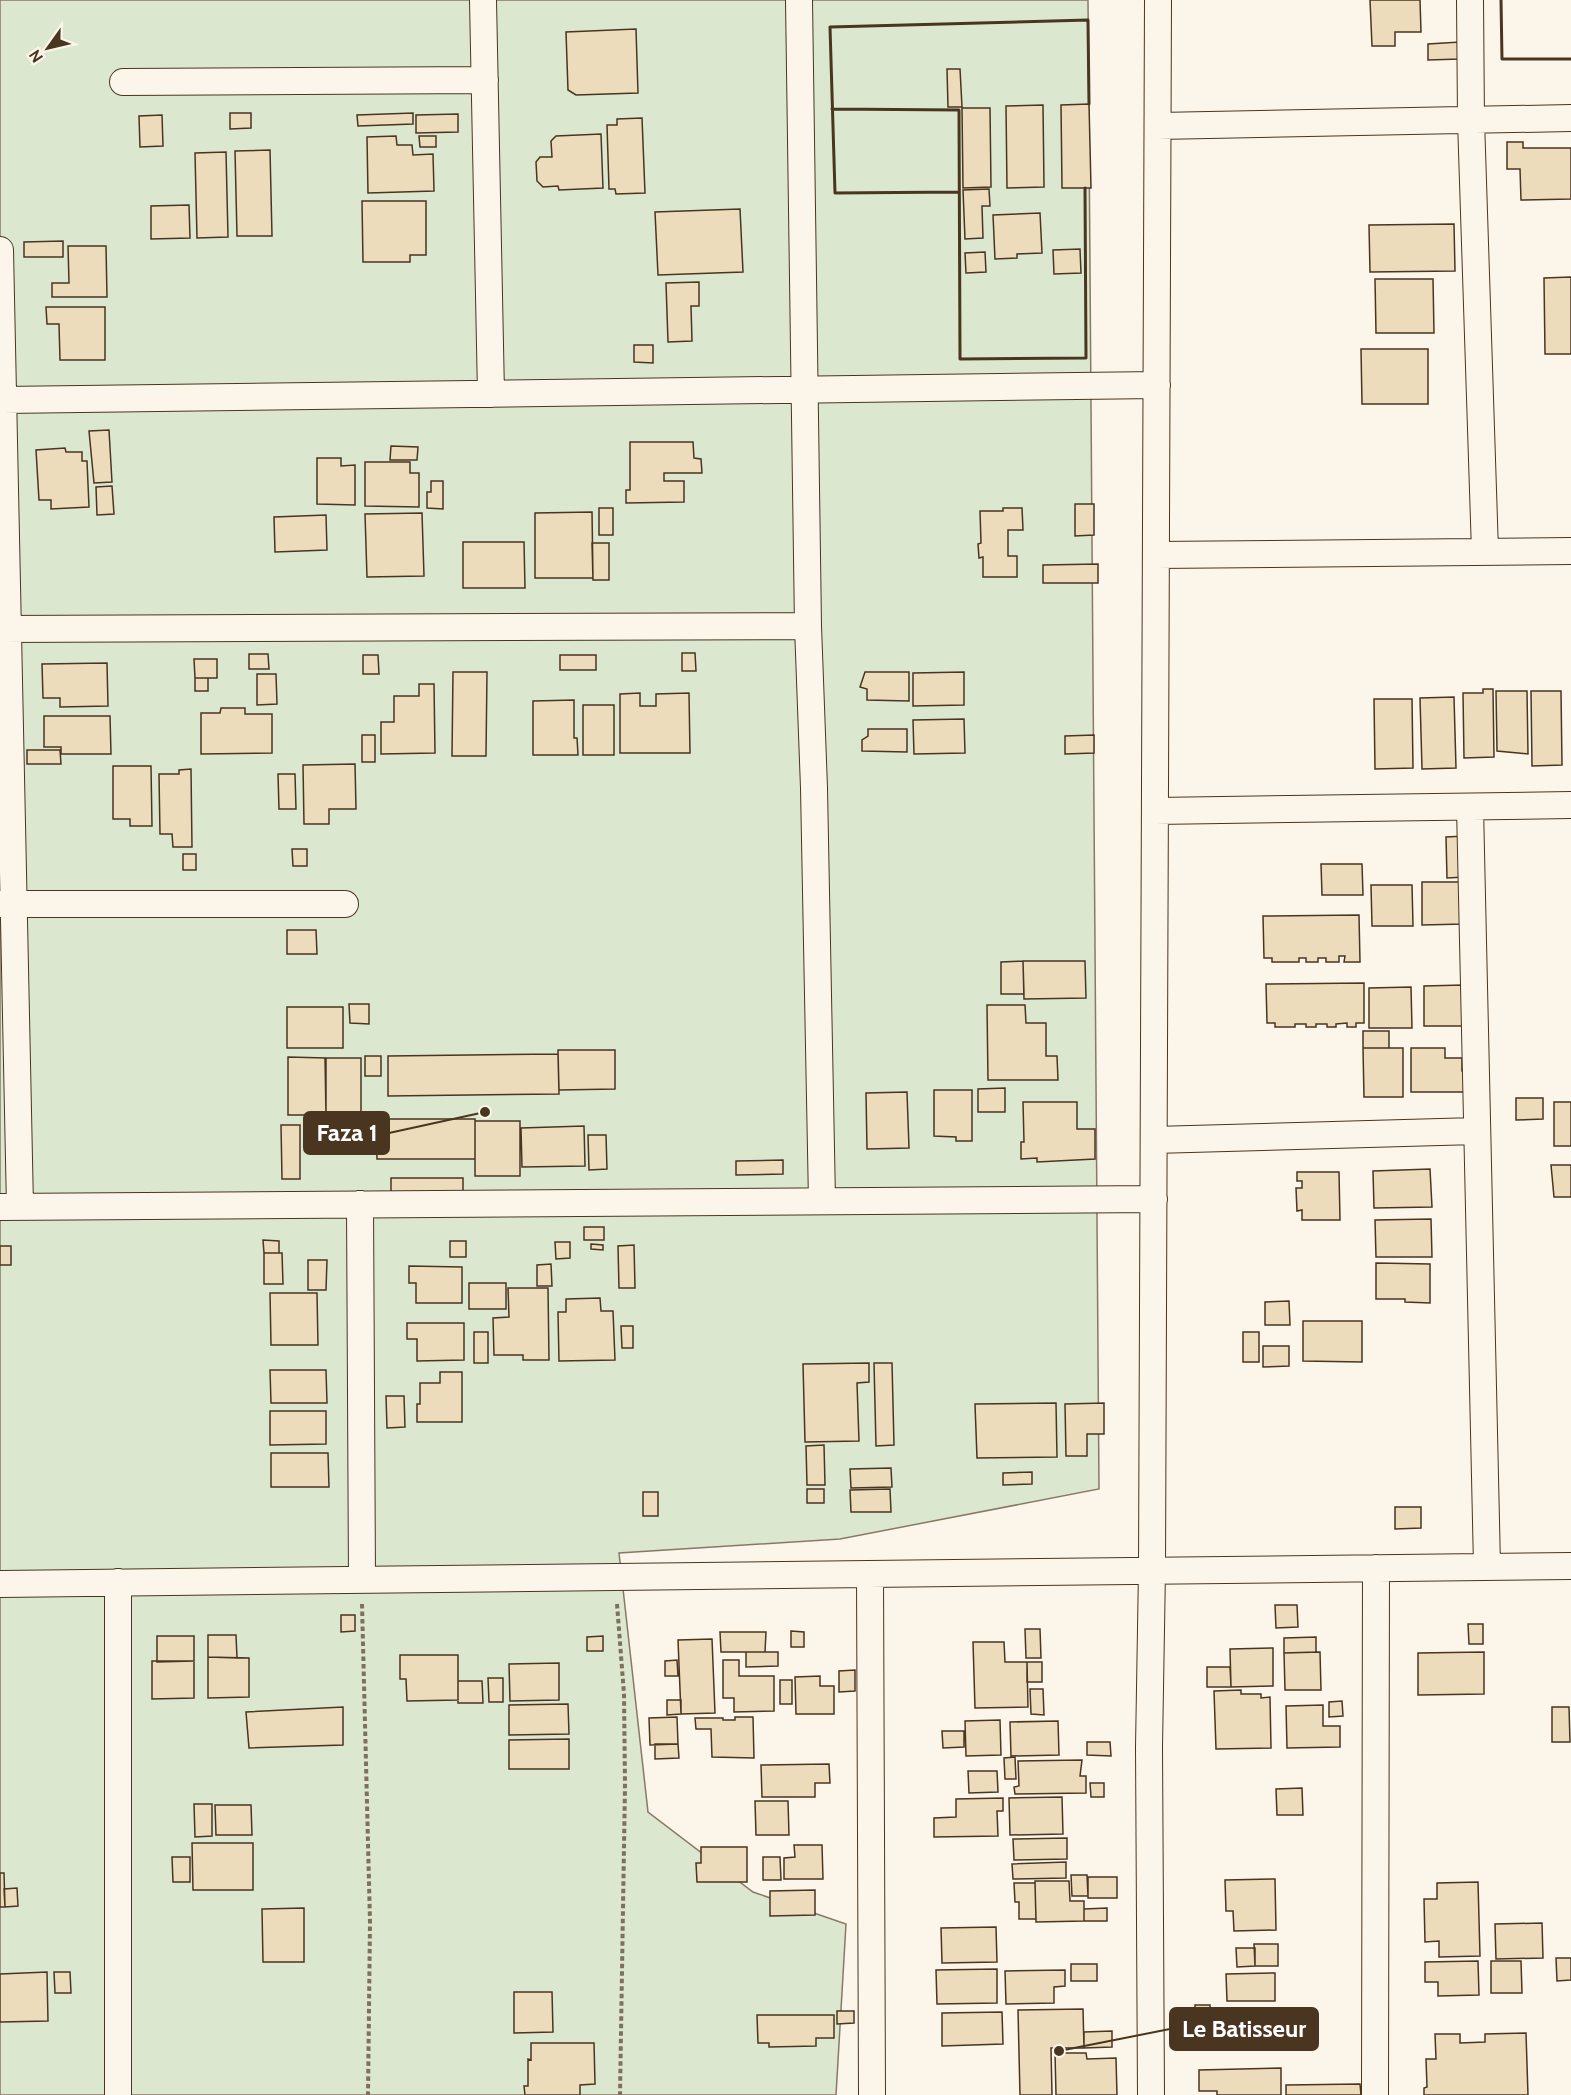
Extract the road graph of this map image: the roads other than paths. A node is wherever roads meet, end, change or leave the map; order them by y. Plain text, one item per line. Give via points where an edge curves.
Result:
1 (483, 0) edge
2 (799, 0) edge
3 (1158, 0) edge
4 (1470, 0) edge
5 (484, 80) junction
6 (123, 82) dead end
7 (1571, 118) edge
8 (1471, 120) junction
9 (1158, 126) junction
10 (0, 250) edge
11 (1157, 385) junction
12 (806, 390) junction
13 (491, 394) junction
14 (3, 400) junction
15 (1571, 551) edge
16 (1485, 552) junction
17 (1156, 555) junction
18 (808, 627) junction
19 (4, 629) edge
20 (1571, 805) edge
21 (1470, 807) junction
22 (1155, 811) junction
23 (7, 904) edge
24 (345, 904) dead end
25 (1476, 1131) junction
26 (1154, 1140) junction
27 (1154, 1199) junction
28 (822, 1201) junction
29 (360, 1204) junction
30 (10, 1207) edge
31 (1487, 1566) junction
32 (1571, 1566) edge
33 (1376, 1568) junction
34 (1152, 1570) junction
35 (870, 1574) junction
36 (362, 1580) junction
37 (118, 1582) junction
38 (0, 1584) edge
39 (118, 2095) edge
40 (872, 2095) edge
41 (1151, 2095) edge
42 (1375, 2095) edge

1 - 5 street
2 - 12 street
3 - 9 street
4 - 8 street
5 - 6 street
5 - 13 street
7 - 8 street
8 - 9 street
8 - 16 street
9 - 11 street
10 - 14 street
11 - 12 street
11 - 17 street
12 - 13 street
12 - 18 street
13 - 14 street
14 - 19 street
15 - 16 street
16 - 17 street
17 - 22 street
18 - 19 street
18 - 28 street
19 - 23 street
20 - 21 street
21 - 22 street
21 - 25 street
22 - 26 street
23 - 24 street
23 - 30 street
25 - 26 street
25 - 31 street
26 - 27 street
27 - 28 street
27 - 34 street
28 - 29 street
29 - 30 street
29 - 36 street
31 - 32 street
31 - 33 street
33 - 34 street
33 - 42 street
34 - 35 street
34 - 41 street
35 - 36 street
35 - 40 street
36 - 37 street
37 - 38 street
37 - 39 street

